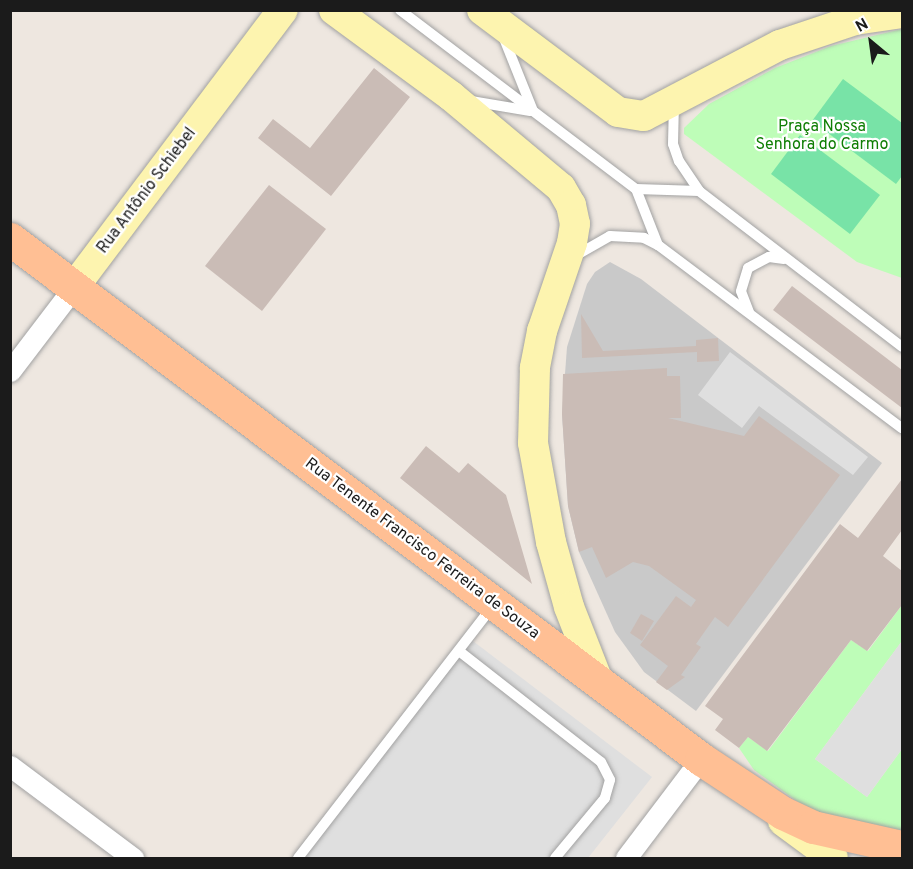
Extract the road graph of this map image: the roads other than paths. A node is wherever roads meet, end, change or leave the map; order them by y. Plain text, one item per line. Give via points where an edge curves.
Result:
1 (283, 10) edge
2 (334, 10) edge
3 (400, 10) edge
4 (903, 13) edge
5 (489, 16) edge
6 (451, 96) junction
7 (674, 103) junction
8 (533, 111) junction
9 (636, 189) junction
10 (699, 191) junction
11 (10, 239) edge
12 (658, 245) junction
13 (565, 263) junction
14 (792, 263) junction
15 (74, 287) junction
16 (750, 314) junction
17 (903, 347) edge
18 (10, 370) edge
19 (903, 428) edge
20 (495, 604) junction
21 (459, 651) junction
22 (598, 681) junction
23 (701, 759) junction
24 (10, 766) edge
25 (903, 847) edge
26 (133, 858) edge
27 (298, 858) edge
28 (555, 858) edge
29 (626, 858) edge
30 (833, 858) edge

1 - 15 street, Rua Antônio Schiebel
2 - 6 street
3 - 8 lane
4 - 7 street via 846,22 780,45
5 - 7 street via 618,112 644,116
5 - 8 lane
6 - 8 lane
6 - 13 street via 561,188 575,224
7 - 10 lane via 673,144
8 - 9 lane
9 - 10 lane
9 - 12 lane
10 - 14 lane
11 - 15 main road, Rua Tenente Francisco Ferreira de Souza
12 - 13 lane via 644,238 610,236
12 - 16 lane
13 - 22 street via 542,331 535,369 533,443 551,542 569,607
14 - 16 lane via 769,257 748,268 741,291
14 - 17 lane
15 - 18 street, Rua Antônio Schiebel
15 - 20 main road, Rua Tenente Francisco Ferreira de Souza
16 - 19 lane
20 - 21 lane
20 - 22 main road, Rua Tenente Francisco Ferreira de Souza
21 - 27 lane
21 - 28 lane via 602,762 610,780 605,798
22 - 23 main road, Rua Tenente Francisco Ferreira de Souza
23 - 25 main road via 775,808 813,827
23 - 29 street
23 - 30 street, Rua Tenente Francisco Ferreira de Souza
24 - 26 street

